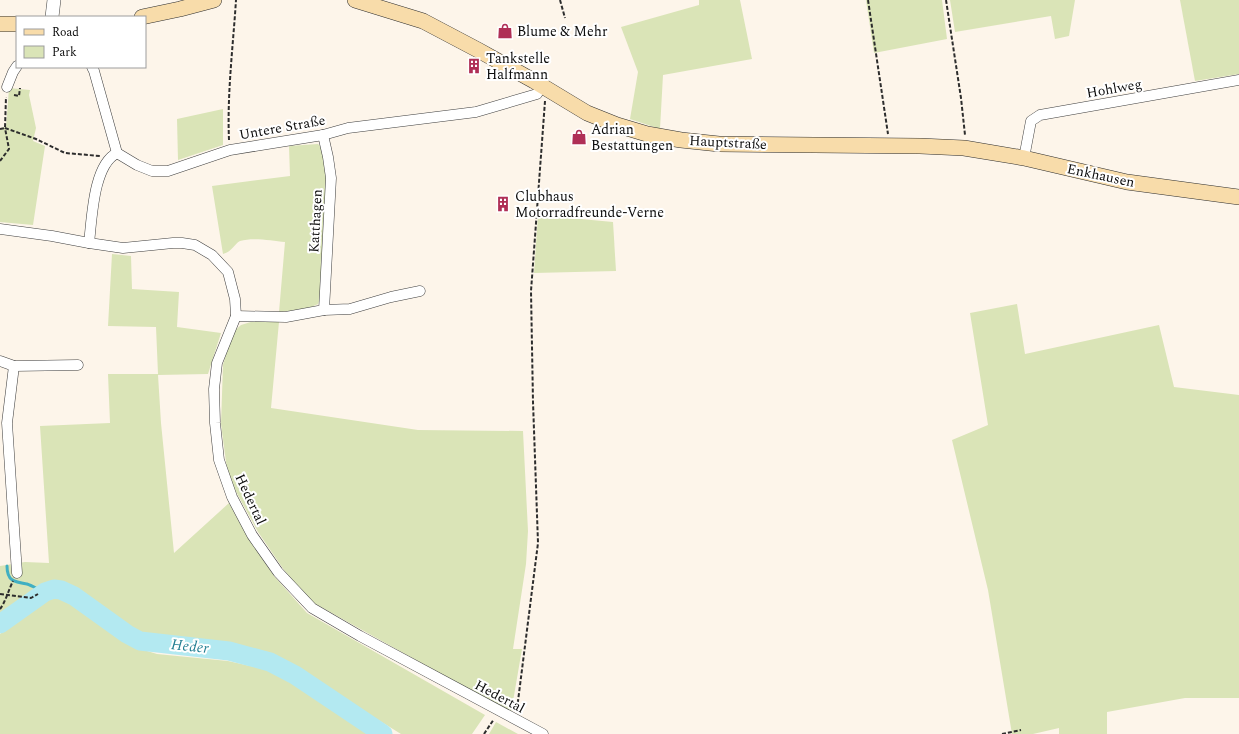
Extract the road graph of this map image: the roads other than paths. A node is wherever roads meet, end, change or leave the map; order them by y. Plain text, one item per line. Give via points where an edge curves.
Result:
1 (54, 0) edge
2 (214, 0) edge
3 (355, 0) edge
4 (52, 16) edge
5 (146, 16) edge
6 (0, 24) edge
7 (16, 24) edge
8 (16, 68) edge
9 (92, 68) edge
10 (1239, 80) edge
11 (7, 87) road end
12 (539, 90) junction
13 (323, 135) junction
14 (965, 148) joint
15 (114, 155) junction
16 (1024, 158) junction
17 (1239, 197) edge
18 (0, 229) edge
19 (89, 243) junction
20 (420, 291) dead end
21 (324, 310) junction
22 (236, 316) junction
23 (0, 361) edge
24 (78, 365) dead end
25 (14, 366) junction
26 (17, 573) dead end
27 (543, 734) edge

1 - 4 street
2 - 5 main road
3 - 12 main road, Hauptstraße via 423,21 478,50
6 - 7 main road
8 - 11 street
9 - 15 street
10 - 16 street, Hohlweg via 1040,115 1031,121
12 - 13 street, Untere Straße via 476,112 348,128
12 - 14 main road, Hauptstraße via 611,123 647,134 681,140 726,144
13 - 15 street, Untere Straße via 230,150 168,171 152,171
13 - 21 street, Katthagen via 331,178
14 - 16 main road, Enkhausen
15 - 19 street via 102,168 92,213
16 - 17 main road, Enkhausen via 1126,182
18 - 19 street, Hedertal
19 - 22 street, Hedertal via 123,248 172,243 195,245 212,255 228,272 236,299
20 - 21 street via 350,309
21 - 22 street via 286,317
22 - 27 street, Hedertal via 217,363 214,389 219,460 232,497 252,535 278,572 312,608
23 - 25 street
24 - 25 street
25 - 26 street via 7,423

